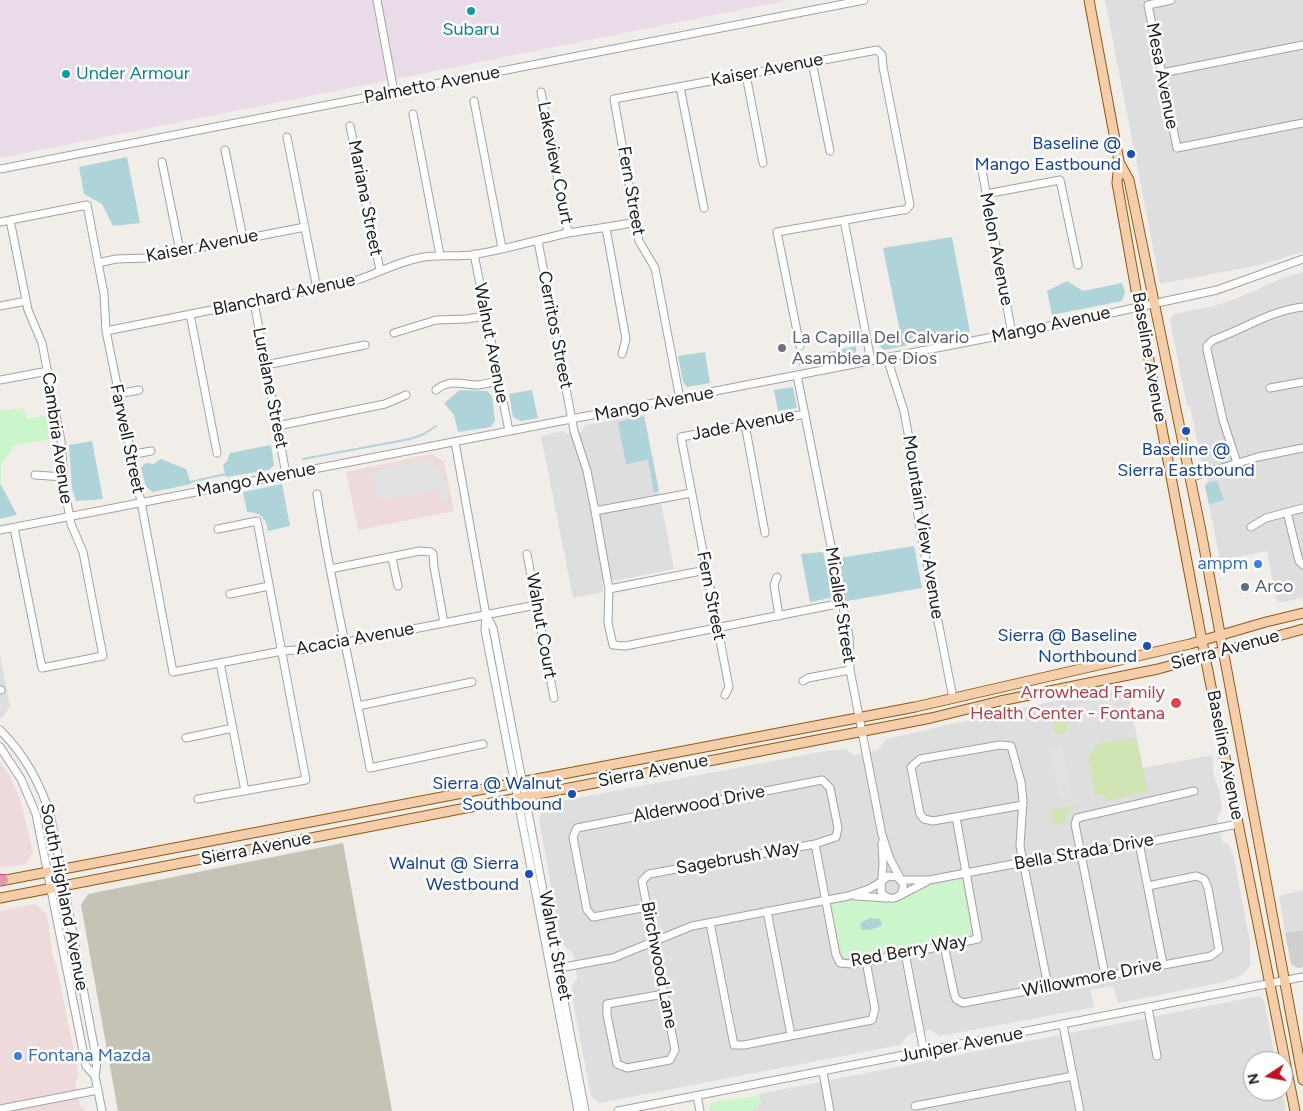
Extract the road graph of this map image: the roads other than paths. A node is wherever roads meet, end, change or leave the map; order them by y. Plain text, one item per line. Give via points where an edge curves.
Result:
1 (377, 0) edge
2 (864, 0) edge
3 (1089, 0) edge
4 (1172, 0) edge
5 (1303, 45) edge
6 (812, 62) junction
7 (1162, 73) junction
8 (746, 74) junction
9 (680, 87) junction
10 (394, 92) junction
11 (541, 92) dead end
12 (644, 94) joint
13 (474, 100) dead end
14 (413, 114) dead end
15 (1303, 123) edge
16 (350, 126) dead end
17 (288, 137) dead end
18 (225, 150) dead end
19 (830, 151) dead end
20 (1119, 161) junction
21 (162, 162) dead end
22 (763, 163) dead end
23 (981, 165) dead end
24 (0, 169) edge
25 (986, 194) junction
26 (704, 208) dead end
27 (10, 220) junction
28 (844, 220) junction
29 (0, 222) edge
30 (636, 222) junction
31 (305, 227) junction
32 (606, 228) junction
33 (568, 233) junction
34 (243, 238) junction
35 (538, 241) junction
36 (502, 248) junction
37 (180, 251) junction
38 (474, 254) junction
39 (440, 255) junction
40 (1303, 259) edge
41 (98, 263) junction
42 (1078, 265) dead end
43 (380, 270) junction
44 (317, 289) junction
45 (26, 301) junction
46 (254, 302) junction
47 (1154, 304) junction
48 (0, 306) edge
49 (1139, 307) junction
50 (1303, 307) edge
51 (190, 314) junction
52 (486, 316) junction
53 (106, 331) junction
54 (394, 333) dead end
55 (1012, 334) junction
56 (366, 345) dead end
57 (800, 346) dead end
58 (622, 354) dead end
59 (886, 358) junction
60 (871, 361) junction
61 (266, 365) junction
62 (48, 371) junction
63 (797, 376) junction
64 (0, 380) edge
65 (499, 381) junction
66 (1303, 382) edge
67 (1270, 388) dead end
68 (139, 390) dead end
69 (436, 390) dead end
70 (118, 394) junction
71 (406, 396) dead end
72 (680, 399) junction
73 (805, 414) junction
74 (572, 419) junction
75 (745, 424) junction
76 (277, 426) junction
77 (508, 431) junction
78 (681, 437) joint
79 (455, 442) junction
80 (1303, 448) edge
81 (151, 451) dead end
82 (216, 453) dead end
83 (130, 455) junction
84 (1237, 463) junction
85 (286, 474) junction
86 (35, 475) dead end
87 (64, 477) junction
88 (1189, 478) junction
89 (691, 493) junction
90 (317, 494) dead end
91 (140, 502) junction
92 (1303, 508) edge
93 (595, 511) junction
94 (1287, 512) junction
95 (69, 516) junction
96 (1251, 527) dead end
97 (14, 528) junction
98 (218, 529) dead end
99 (0, 530) edge
100 (765, 533) dead end
101 (527, 554) dead end
102 (392, 558) junction
103 (1303, 565) edge
104 (330, 569) junction
105 (706, 570) junction
106 (777, 577) dead end
107 (269, 586) junction
108 (398, 586) dead end
109 (609, 589) junction
110 (230, 594) dead end
111 (842, 604) junction
112 (536, 605) junction
113 (1303, 613) edge
114 (486, 615) junction
115 (779, 616) junction
116 (444, 623) junction
117 (717, 627) junction
118 (1303, 629) edge
119 (1220, 636) junction
120 (1202, 641) junction
121 (343, 642) junction
122 (282, 651) junction
123 (1223, 652) junction
124 (1205, 656) junction
125 (220, 663) junction
126 (850, 670) junction
127 (172, 672) joint
128 (803, 681) dead end
129 (472, 682) dead end
130 (725, 695) dead end
131 (554, 698) dead end
132 (953, 698) junction
133 (358, 706) junction
134 (860, 718) junction
135 (233, 728) junction
136 (0, 730) edge
137 (862, 731) junction
138 (186, 738) dead end
139 (483, 744) dead end
140 (0, 747) edge
141 (519, 783) junction
142 (245, 791) junction
143 (1194, 791) dead end
144 (522, 797) junction
145 (198, 799) dead end
146 (1023, 805) junction
147 (956, 817) junction
148 (1238, 824) junction
149 (882, 835) junction
150 (836, 838) joint
151 (1139, 843) junction
152 (815, 844) junction
153 (1082, 855) junction
154 (1024, 862) junction
155 (61, 869) junction
156 (48, 871) junction
157 (966, 874) junction
158 (901, 879) junction
159 (1, 880) edge
160 (929, 880) junction
161 (642, 881) joint
162 (882, 881) junction
163 (64, 886) junction
164 (1148, 886) junction
165 (51, 888) junction
166 (848, 896) junction
167 (900, 896) junction
168 (0, 898) edge
169 (889, 898) junction
170 (826, 900) junction
171 (648, 907) junction
172 (767, 911) junction
173 (710, 923) junction
174 (654, 942) junction
175 (944, 945) junction
176 (905, 953) junction
177 (866, 961) junction
178 (1163, 964) junction
179 (559, 968) junction
180 (1105, 975) junction
181 (1303, 977) edge
182 (1284, 981) junction
183 (1269, 984) junction
184 (1048, 986) junction
185 (664, 994) junction
186 (1148, 1008) junction
187 (1063, 1025) junction
188 (791, 1035) junction
189 (924, 1052) junction
190 (1157, 1056) dead end
191 (823, 1072) junction
192 (95, 1076) junction
193 (1073, 1076) junction
194 (1303, 1080) edge
195 (98, 1090) junction
196 (697, 1096) junction
197 (915, 1106) dead end
198 (0, 1110) edge
199 (102, 1111) edge
200 (578, 1111) edge
201 (586, 1111) edge
202 (618, 1111) edge
203 (700, 1111) edge
204 (830, 1111) edge
205 (1080, 1111) edge
206 (1295, 1111) edge

1 - 10 street
2 - 10 street, Palmetto Avenue
3 - 20 main road, Baseline Avenue
4 - 7 street, Mesa Avenue via 1148,5
5 - 7 street
6 - 8 street, Kaiser Avenue
6 - 19 street
6 - 28 street, Kaiser Avenue via 873,49 880,52 883,60 910,205 906,210
7 - 15 street, Mesa Avenue via 1177,148
8 - 9 street, Kaiser Avenue
8 - 22 street
9 - 12 street, Kaiser Avenue
9 - 26 street
10 - 24 street, Palmetto Avenue
11 - 33 street, Lakeview Court
12 - 30 street, Fern Street via 614,99
13 - 36 street
14 - 39 street
16 - 43 street, Mariana Street
17 - 31 street
18 - 34 street
20 - 47 main road, Baseline Avenue via 1130,180
20 - 49 main road, Baseline Avenue via 1117,183
21 - 37 street
23 - 25 street, Melon Avenue
25 - 42 street via 1060,180
25 - 55 street, Melon Avenue
27 - 29 street
27 - 41 street, Farwell Street via 87,205
27 - 45 street, Cambria Avenue
28 - 57 street via 777,232
28 - 60 street
30 - 32 street, Blanchard Avenue
30 - 72 street, Fern Street via 641,245 654,268
31 - 34 street, Kaiser Avenue
31 - 44 street
32 - 33 street, Blanchard Avenue
32 - 58 street via 626,339
33 - 35 street, Blanchard Avenue
34 - 37 street, Kaiser Avenue
35 - 36 street, Blanchard Avenue
35 - 74 street, Cerritos Street
36 - 38 street, Blanchard Avenue
37 - 41 street, Kaiser Avenue
38 - 39 street, Blanchard Avenue
38 - 52 street, Walnut Avenue
39 - 43 street, Blanchard Avenue
40 - 47 street, Mango Avenue via 1218,290
41 - 53 street, Farwell Street via 105,301
43 - 44 street, Blanchard Avenue via 356,281
44 - 46 street, Blanchard Avenue
45 - 48 street
45 - 62 street, Cambria Avenue via 41,337
46 - 51 street, Blanchard Avenue
46 - 61 street, Lurelane Street
47 - 49 street, Mango Avenue
47 - 88 main road, Baseline Avenue
49 - 55 street, Mango Avenue
49 - 120 main road, Baseline Avenue
50 - 84 street via 1272,316 1213,340 1207,346 1223,420
51 - 53 street, Blanchard Avenue
51 - 82 street
52 - 54 street via 427,322
52 - 65 street, Walnut Avenue
53 - 70 street, Farwell Street
55 - 59 street, Mango Avenue
56 - 61 street
59 - 60 street, Mango Avenue
59 - 132 street, Mountain View Avenue via 904,411 920,528
60 - 63 street, Mango Avenue
61 - 76 street, Lurelane Street
62 - 64 street
62 - 87 street, Cambria Avenue
63 - 72 street, Mango Avenue
63 - 73 street, Micallef Street
65 - 69 street via 478,385 450,382
65 - 77 street, Walnut Avenue
66 - 67 street
68 - 70 street
70 - 83 street, Farwell Street
71 - 76 street via 385,404
72 - 74 street, Mango Avenue
73 - 75 street, Jade Avenue
73 - 111 street, Micallef Street
74 - 77 street, Mango Avenue
74 - 93 street, Cerritos Street
75 - 78 street, Jade Avenue
75 - 100 street
76 - 85 street, Lurelane Street
77 - 79 street, Mango Avenue
78 - 89 street, Fern Street
79 - 85 street, Mango Avenue
79 - 114 street, Walnut Street
80 - 84 street
81 - 83 street
83 - 91 street, Farwell Street
84 - 88 street
85 - 91 street, Mango Avenue
86 - 87 street
87 - 95 street, Cambria Avenue
88 - 119 main road, Baseline Avenue
89 - 93 street
89 - 105 street, Fern Street
90 - 104 street
91 - 95 street, Mango Avenue
91 - 127 street, Farwell Street
92 - 94 street
93 - 109 street, Cerritos Street
94 - 96 street via 1266,518
94 - 103 street via 1299,561
95 - 97 street, Mango Avenue
95 - 97 street, Cambria Avenue via 83,552 103,656 42,668
97 - 99 street, Mango Avenue
98 - 107 street via 257,521
101 - 112 street, Walnut Court
102 - 104 street
102 - 108 street
102 - 116 street via 424,551 433,554
104 - 121 street
105 - 109 street
105 - 117 street, Fern Street
106 - 115 street via 774,585
107 - 110 street
107 - 122 street
109 - 117 street via 608,623 613,646
111 - 115 street
111 - 126 street, Micallef Street via 849,637
112 - 114 street, Acacia Avenue
112 - 131 street, Walnut Court
113 - 119 main road, Sierra Avenue
114 - 116 street, Acacia Avenue
114 - 141 street, Walnut Street via 493,628
115 - 117 street
116 - 121 street, Acacia Avenue
117 - 130 street, Fern Street via 729,687
118 - 123 main road, Sierra Avenue
119 - 120 main road, Sierra Avenue
119 - 123 main road, Baseline Avenue
120 - 124 main road, Baseline Avenue
120 - 132 main road, Sierra Avenue
121 - 122 street, Acacia Avenue
121 - 133 street
122 - 125 street, Acacia Avenue
122 - 142 street via 306,780
123 - 124 main road, Sierra Avenue
123 - 182 main road, Baseline Avenue
124 - 137 main road, Sierra Avenue via 1136,674
124 - 148 main road, Baseline Avenue
125 - 127 street, Acacia Avenue
125 - 135 street
126 - 128 street
126 - 134 street, Micallef Street
129 - 133 street
132 - 134 main road, Sierra Avenue
133 - 139 street via 370,768
134 - 137 street, Micallef Street
134 - 141 main road, Sierra Avenue
135 - 138 street
135 - 142 street
136 - 155 street, South Highland Avenue via 26,761 42,790 52,818
137 - 144 main road, Sierra Avenue
137 - 149 street, Micallef Street
140 - 156 street, South Highland Avenue via 32,802
141 - 144 street, Walnut Street
141 - 155 main road, Sierra Avenue
142 - 145 street
143 - 153 street via 1077,818
144 - 163 main road, Sierra Avenue
144 - 179 street, Walnut Street
144 - 200 street, Walnut Street
146 - 147 street
146 - 147 street via 1021,782 1011,746 1000,745 920,759 912,767 920,814 924,819 934,821
146 - 154 street via 1020,846
147 - 157 street
148 - 151 street, Bella Strada Drive
148 - 183 main road, Baseline Avenue
149 - 158 street, Micallef Street
149 - 162 street, Micallef Street
150 - 152 street, Sagebrush Way
150 - 171 street, Alderwood Drive via 838,828 830,788 822,780 577,828 573,837 587,910 593,917
151 - 153 street, Bella Strada Drive
151 - 164 street
152 - 161 street, Sagebrush Way via 649,874
152 - 170 street
153 - 154 street, Bella Strada Drive
153 - 180 street
154 - 157 street, Bella Strada Drive
154 - 184 street
155 - 156 main road, Sierra Avenue
155 - 163 street, South Highland Avenue
156 - 159 main road, Sierra Avenue
156 - 165 street, South Highland Avenue
157 - 160 street, Bella Strada Drive
157 - 175 street, Red Berry Way via 978,938
158 - 160 street, Bella Strada Drive
158 - 162 street via 891,875
158 - 167 street via 903,890
160 - 167 street, Bella Strada Drive
161 - 171 street, Birchwood Lane
162 - 166 street
162 - 169 street via 881,891
163 - 165 main road, Sierra Avenue
163 - 192 street, South Highland Avenue via 97,1062
164 - 178 street
164 - 178 street, Willowmore Drive via 1196,876 1204,879 1208,888 1219,950 1211,956
165 - 168 main road, Sierra Avenue
165 - 192 street, South Highland Avenue via 86,1066
166 - 169 street
166 - 170 street
167 - 169 street
170 - 172 street
170 - 177 street, Red Berry Way via 840,963
171 - 174 street, Birchwood Lane
172 - 173 street
172 - 188 street
173 - 174 street via 692,926
173 - 188 street via 734,1045
174 - 179 street via 613,958
174 - 185 street, Birchwood Lane
175 - 176 street, Red Berry Way
175 - 184 street, Willowmore Drive via 954,993 956,999 963,1003
176 - 177 street, Red Berry Way
176 - 189 street
177 - 188 street via 875,1009 872,1020
178 - 180 street, Willowmore Drive
179 - 201 street, Walnut Street
180 - 184 street, Willowmore Drive
181 - 182 street, Juniper Avenue
182 - 183 street, Juniper Avenue
182 - 194 main road, Baseline Avenue
183 - 186 street, Juniper Avenue
183 - 206 main road, Baseline Avenue
185 - 185 street, Birchwood Lane via 608,1004 607,1015 617,1064 627,1068 670,1060 675,1050
186 - 187 street, Juniper Avenue
186 - 190 street
187 - 189 street, Juniper Avenue
187 - 193 street
189 - 191 street, Juniper Avenue
191 - 196 street, Juniper Avenue
191 - 204 street
192 - 195 street, South Highland Avenue
193 - 197 street
193 - 205 street
195 - 198 street
195 - 199 street, South Highland Avenue
196 - 202 street, Juniper Avenue
196 - 203 street

